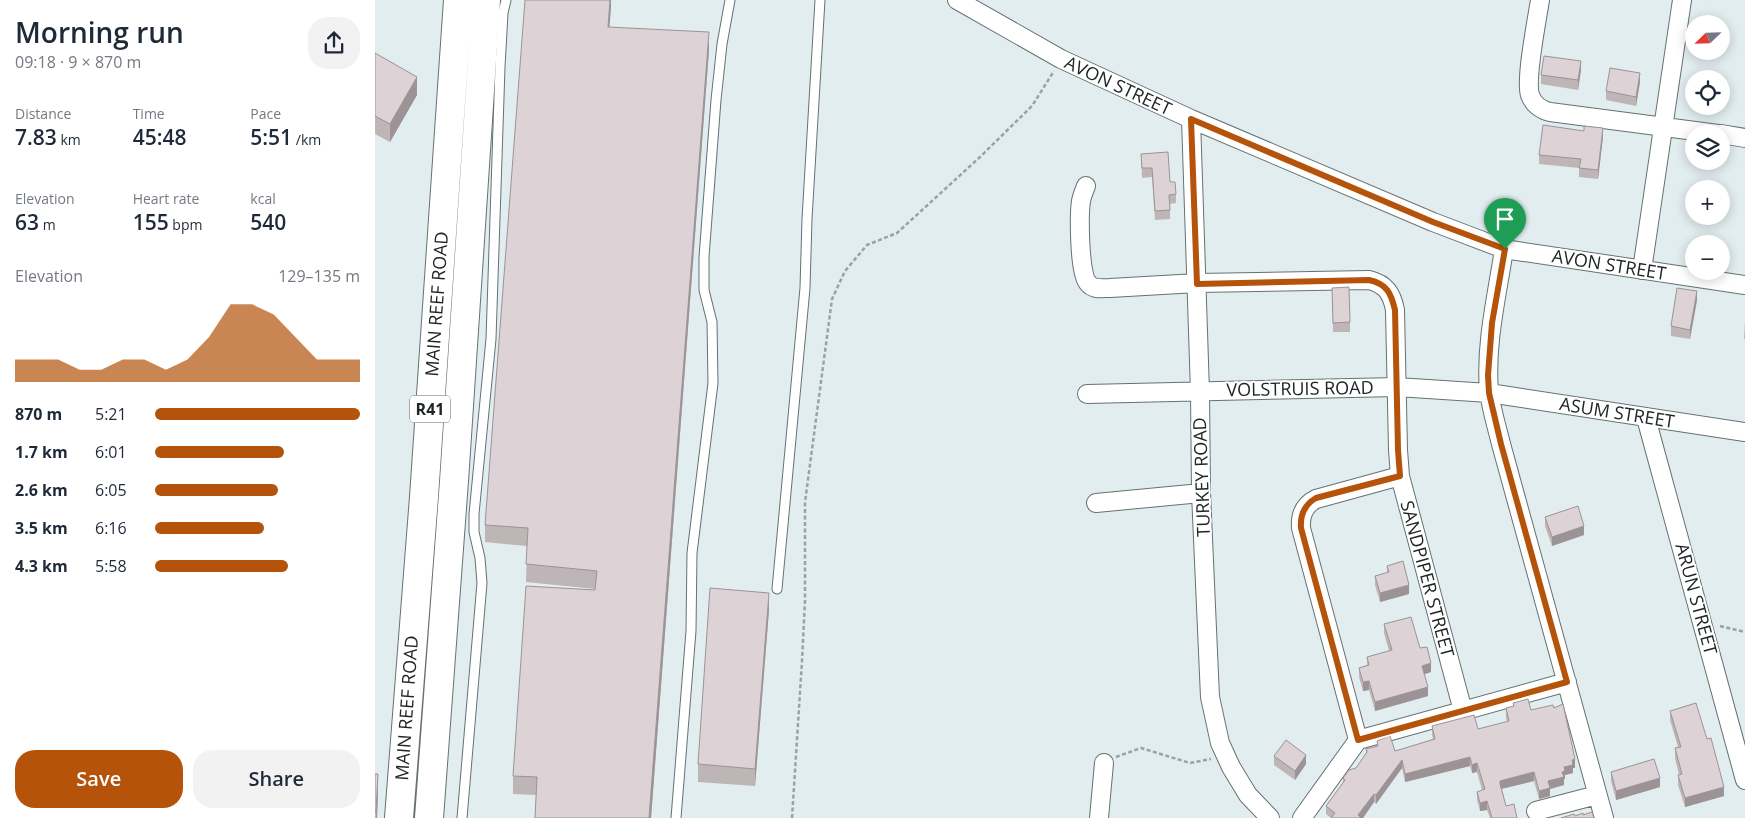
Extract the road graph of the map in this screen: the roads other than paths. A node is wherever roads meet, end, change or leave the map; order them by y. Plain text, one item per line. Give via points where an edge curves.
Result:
1 (458, 0) edge
2 (486, 0) edge
3 (506, 0) edge
4 (730, 0) edge
5 (821, 0) edge
6 (957, 0) edge
7 (1540, 0) edge
8 (1682, 0) edge
9 (1191, 119) junction
10 (1664, 126) junction
11 (1685, 129) edge
12 (1730, 136) edge
13 (1745, 138) edge
14 (1086, 186) dead end
15 (1505, 249) junction
16 (1642, 270) junction
17 (1197, 284) junction
18 (1745, 285) edge
19 (432, 376) junction
20 (461, 380) junction
21 (1397, 387) junction
22 (1200, 392) junction
23 (1489, 393) junction
24 (1087, 394) dead end
25 (1647, 418) junction
26 (1745, 432) edge
27 (1400, 476) junction
28 (1201, 493) junction
29 (1096, 503) dead end
30 (777, 589) dead end
31 (1567, 682) junction
32 (1463, 711) junction
33 (1358, 740) junction
34 (1104, 763) road end
35 (1745, 780) edge
36 (1597, 795) junction
37 (1535, 811) dead end
38 (399, 818) edge
39 (429, 818) edge
40 (463, 818) edge
41 (676, 818) edge
42 (1099, 818) edge
43 (1270, 818) edge
44 (1302, 818) edge
45 (1604, 818) edge

1 - 19 main road, MAIN REEF ROAD / R41
2 - 20 main road, MAIN REEF ROAD / R41
3 - 40 lane via 500,67 491,339 474,514 482,583
4 - 41 lane via 716,100 704,257 704,290 712,322 713,383 692,553 691,631
5 - 30 lane via 805,288
6 - 9 street, AVON STREET via 1061,59
7 - 10 street via 1529,80 1534,102 1544,111
8 - 10 street
9 - 15 street, AVON STREET via 1433,222
9 - 17 street, TURKEY ROAD
10 - 11 street
10 - 16 street
12 - 13 street
14 - 17 street, SANDPIPER STREET via 1080,216 1081,256 1086,282 1098,288
15 - 16 street, AVON STREET
15 - 23 street via 1492,323
16 - 18 street, AVON STREET
17 - 21 street, SANDPIPER STREET via 1378,282 1390,294 1395,310
17 - 22 street, TURKEY ROAD
19 - 20 main road
19 - 38 main road, MAIN REEF ROAD / R41
20 - 39 main road, MAIN REEF ROAD / R41
21 - 22 street, VOLSTRUIS ROAD
21 - 23 street, VOLSTRUIS ROAD
21 - 27 street, SANDPIPER STREET
22 - 24 street, VOLSTRUIS ROAD
22 - 28 street, TURKEY ROAD
23 - 25 street, ASUM STREET
23 - 31 street
25 - 26 street, ASUM STREET
25 - 35 street, ARUN STREET
27 - 32 street, SANDPIPER STREET
27 - 33 street via 1316,498 1305,507 1301,520
28 - 29 street
28 - 43 street, TURKEY ROAD via 1210,698 1214,723 1224,752 1248,795
31 - 32 street
31 - 36 street
32 - 33 street
33 - 44 street
34 - 42 street
36 - 37 street
36 - 45 street

